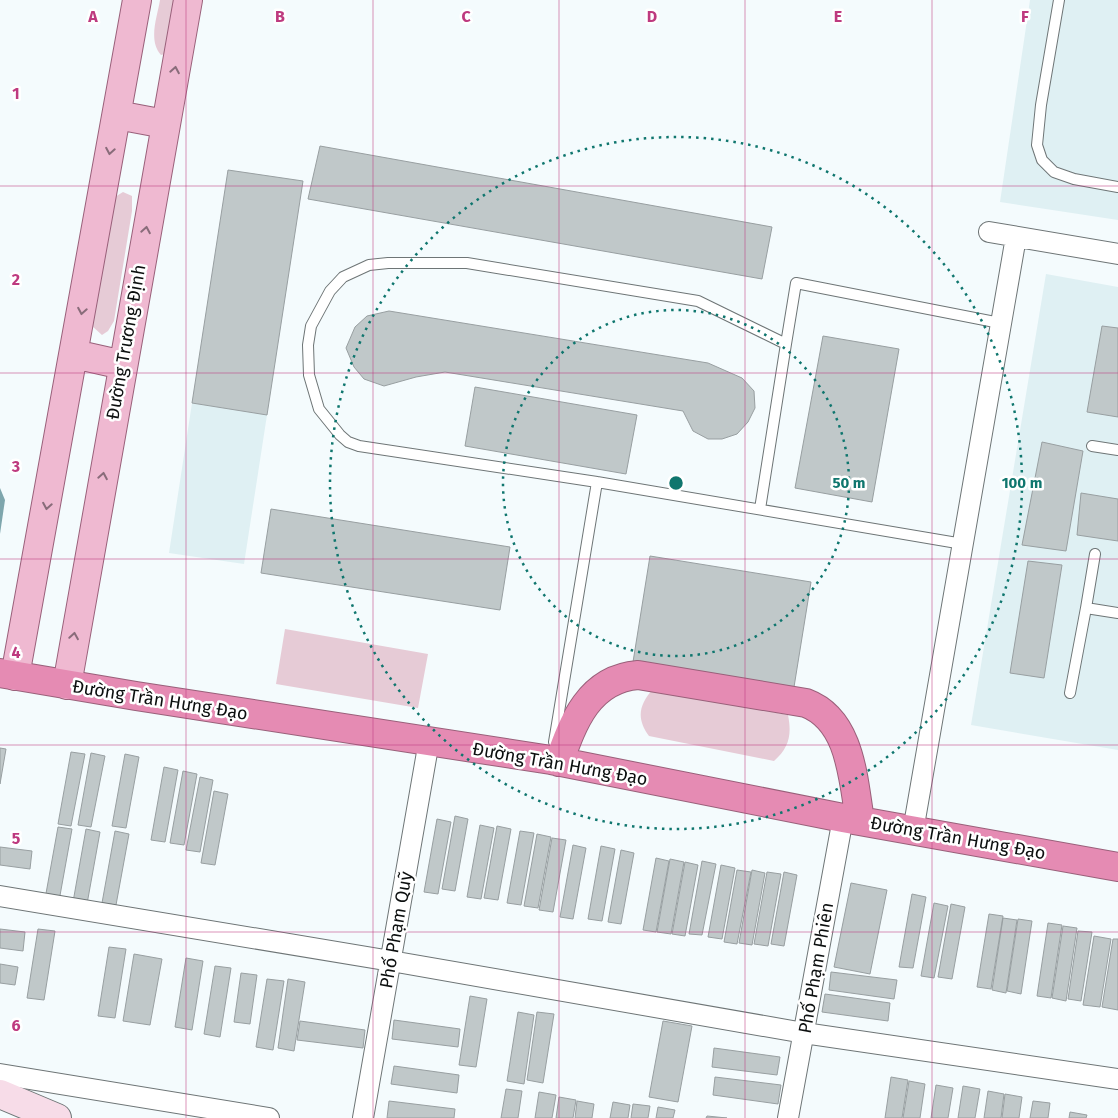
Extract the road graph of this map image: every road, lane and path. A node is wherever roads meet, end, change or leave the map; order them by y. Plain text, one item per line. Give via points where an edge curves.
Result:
1 (138, 0) edge
2 (188, 0) edge
3 (1059, 0) edge
4 (117, 115) junction
5 (165, 124) junction
6 (1118, 187) edge
7 (989, 232) dead end
8 (1016, 237) junction
9 (1118, 254) edge
10 (1000, 323) junction
11 (786, 344) junction
12 (74, 354) junction
13 (123, 365) junction
14 (1092, 446) dead end
15 (1118, 450) edge
16 (597, 482) junction
17 (760, 509) junction
18 (963, 544) junction
19 (1095, 554) dead end
20 (1086, 608) junction
21 (1118, 613) edge
22 (7, 674) edge
23 (67, 685) junction
24 (1070, 693) dead end
25 (429, 741) junction
26 (555, 761) junction
27 (852, 819) junction
28 (913, 831) junction
29 (1118, 864) edge
30 (0, 896) edge
31 (391, 961) junction
32 (804, 1033) junction
33 (0, 1074) edge
34 (1118, 1079) edge
35 (0, 1094) edge
36 (57, 1118) edge
37 (269, 1118) edge
38 (363, 1118) edge
39 (788, 1118) edge

1 - 4 main road
5 -> 2 main road, Đường Trương Định
3 - 6 lane via 1041,105 1038,144 1042,160 1054,172
4 - 5 main road
4 -> 12 main road
13 -> 5 main road, Đường Trương Định
7 - 8 street
8 - 9 street
8 - 10 street
10 - 11 lane via 796,283
10 - 18 street
11 - 16 lane via 698,301 467,262 369,265 343,278 325,298 309,336 309,375 319,409 348,442 374,450
11 - 17 lane
12 - 13 main road
12 -> 22 main road
23 -> 13 main road, Đường Trương Định
14 - 15 lane
16 - 17 lane
16 - 26 lane
17 - 18 lane
18 - 28 street
19 - 20 lane
20 - 21 lane
20 - 24 lane
22 - 23 highway, Đường Trần Hưng Đạo
23 - 25 highway, Đường Trần Hưng Đạo
25 - 26 highway, Đường Trần Hưng Đạo
25 - 31 street, Phố Phạm Quỹ
26 - 27 highway, Đường Trần Hưng Đạo
26 - 27 highway via 584,706 608,685 628,676 806,703 817,708 839,730 851,764
27 - 28 highway, Đường Trần Hưng Đạo
27 - 32 street, Phố Phạm Phiên
28 - 29 highway, Đường Trần Hưng Đạo
30 - 31 street
31 - 32 street
31 - 38 street, Phố Phạm Quỹ
32 - 34 street
32 - 39 street, Phố Phạm Phiên
33 - 37 street
35 - 36 street

